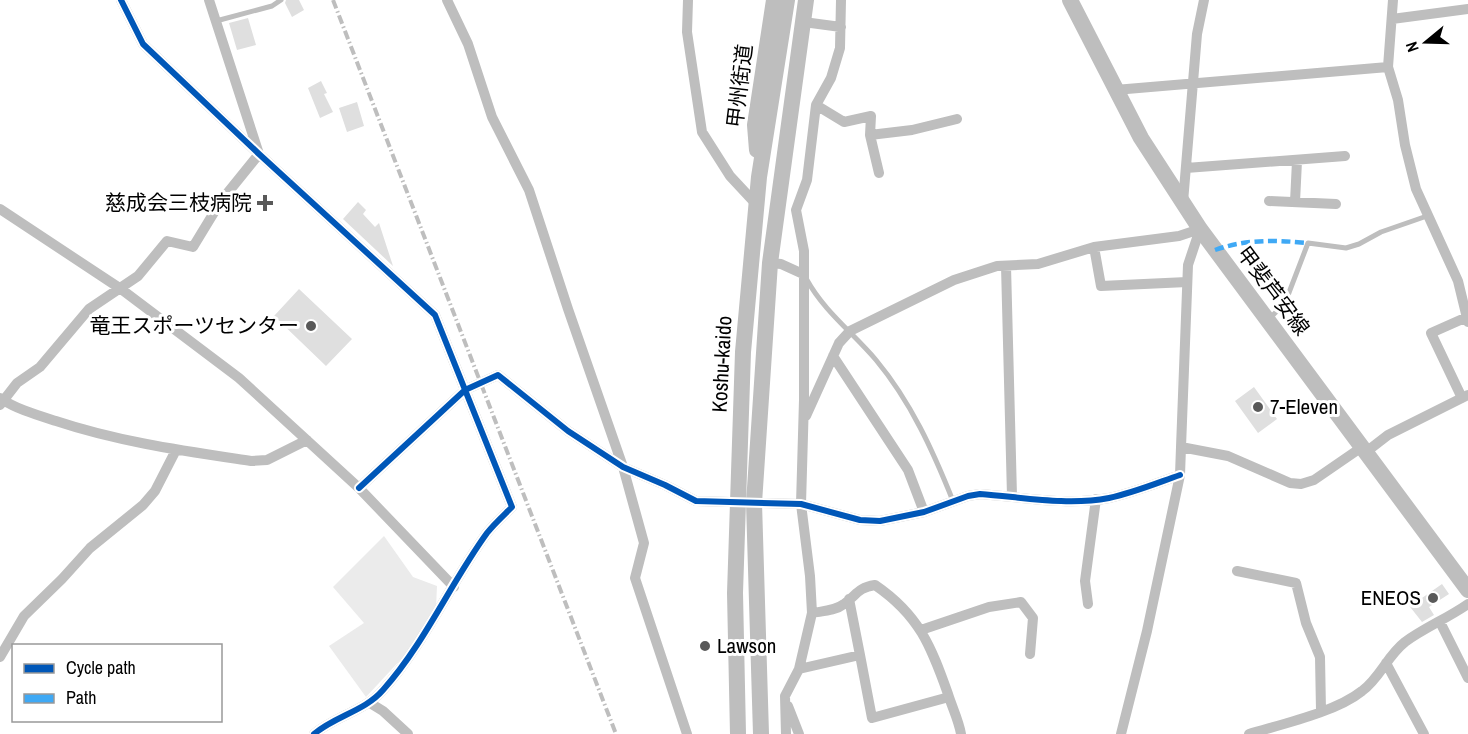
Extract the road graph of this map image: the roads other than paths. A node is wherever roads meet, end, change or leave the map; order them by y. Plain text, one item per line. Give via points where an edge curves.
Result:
1 (121, 0) edge
2 (209, 0) edge
3 (281, 0) edge
4 (688, 0) edge
5 (774, 0) edge
6 (787, 0) edge
7 (806, 0) edge
8 (815, 0) edge
9 (841, 0) edge
10 (1070, 0) edge
11 (1204, 0) edge
12 (1393, 0) edge
13 (450, 1) edge
14 (1468, 9) edge
15 (1392, 19) junction
16 (216, 21) junction
17 (811, 23) junction
18 (841, 27) junction
19 (1388, 67) junction
20 (1193, 82) junction
21 (1115, 90) junction
22 (816, 105) junction
23 (957, 119) dead end
24 (870, 135) junction
25 (259, 154) junction
26 (1345, 156) dead end
27 (1297, 161) junction
28 (1186, 168) junction
29 (879, 173) dead end
30 (759, 177) junction
31 (1269, 201) dead end
32 (1295, 202) junction
33 (1183, 204) junction
34 (1336, 204) dead end
35 (757, 205) junction
36 (0, 209) edge
37 (776, 216) junction
38 (1427, 216) junction
39 (1200, 229) junction
40 (1094, 247) junction
41 (770, 263) junction
42 (1006, 267) junction
43 (803, 274) junction
44 (1187, 282) junction
45 (121, 289) junction
46 (1467, 319) edge
47 (1267, 321) junction
48 (850, 331) junction
49 (833, 356) junction
50 (465, 390) junction
51 (1465, 397) edge
52 (1, 401) edge
53 (803, 422) junction
54 (307, 440) junction
55 (1181, 447) junction
56 (1364, 449) junction
57 (176, 450) junction
58 (622, 467) junction
59 (1180, 475) junction
60 (359, 488) junction
61 (1012, 496) junction
62 (1096, 499) junction
63 (952, 501) junction
64 (746, 503) junction
65 (801, 504) junction
66 (924, 512) junction
67 (1237, 571) dead end
68 (454, 587) junction
69 (1468, 590) edge
70 (849, 599) junction
71 (1088, 604) dead end
72 (1468, 604) edge
73 (812, 613) junction
74 (1440, 622) junction
75 (921, 630) junction
76 (1030, 654) dead end
77 (860, 656) junction
78 (0, 657) edge
79 (1386, 663) junction
80 (799, 669) junction
81 (1468, 678) edge
82 (949, 697) junction
83 (785, 699) junction
84 (370, 703) junction
85 (1321, 711) junction
86 (314, 734) edge
87 (408, 734) edge
88 (687, 734) edge
89 (738, 734) edge
90 (761, 734) edge
91 (786, 734) edge
92 (799, 734) edge
93 (961, 734) edge
94 (1121, 734) edge
95 (1250, 734) edge
96 (1424, 734) edge

1 - 25 street via 143,44
2 - 16 street
3 - 16 lane
4 - 35 street via 687,32 702,132 730,176
5 - 30 main road, 甲州街道 via 755,125
6 - 30 main road, Koshu-kaido
7 - 37 main road, Koshu-kaido
8 - 17 main road
9 - 18 street
10 - 21 main road, 甲斐芦安線
11 - 20 street
12 - 15 street
13 - 58 street via 492,117 529,190
14 - 15 street
15 - 19 street
16 - 25 street
17 - 18 street
17 - 37 main road via 792,163
18 - 22 street via 840,48 831,78
19 - 20 street
19 - 38 street via 1416,189
20 - 21 street
20 - 28 street
21 - 33 main road, 甲斐芦安線
22 - 24 street via 844,122 871,116
22 - 43 street via 807,180 796,210 804,251
23 - 24 street
24 - 29 street
25 - 45 street via 220,201 193,247 167,241
25 - 50 street via 435,315
26 - 27 street
27 - 28 street
27 - 32 street
28 - 33 street
30 - 35 main road, Koshu-kaido
31 - 32 street
32 - 34 street
33 - 39 main road, 甲斐芦安線
35 - 64 main road, Koshu-kaido via 743,352
36 - 45 street
37 - 41 main road, Koshu-kaido
38 - 46 street via 1458,281
38 - 47 lane via 1346,248 1308,243 1285,303
39 - 40 street via 1179,236
39 - 44 street via 1188,265
39 - 47 main road, 甲斐芦安線
40 - 42 street via 1038,264
40 - 44 street via 1101,286
41 - 43 street
41 - 64 main road, Koshu-kaido
42 - 48 street via 997,266 954,280
42 - 61 street
43 - 48 lane
43 - 53 street
44 - 55 street
45 - 52 street via 89,309 40,367 16,383
45 - 54 street via 239,378
46 - 51 street via 1431,333
47 - 56 main road, 甲斐芦安線
48 - 49 street
48 - 63 lane via 904,397 936,458
49 - 53 street
49 - 66 street via 908,470
50 - 58 street via 498,375 568,431
50 - 60 street
50 - 68 street via 512,507 488,532
51 - 56 street
52 - 57 street via 84,430
53 - 65 street
54 - 57 street via 267,460
54 - 60 street
55 - 56 street via 1228,456 1290,483 1301,484
55 - 59 street
56 - 69 main road, 甲斐芦安線
57 - 78 street via 155,491 90,548 24,616
58 - 64 street via 696,501
58 - 88 street via 645,543 635,578
59 - 62 street
59 - 94 street
60 - 68 street
61 - 62 street
61 - 63 street via 980,494
62 - 71 street via 1085,581
63 - 66 street
64 - 65 street
64 - 89 main road, Koshu-kaido via 735,593
64 - 90 main road, Koshu-kaido
65 - 66 street via 860,520 880,521
65 - 73 street
67 - 85 street via 1296,583 1320,657
68 - 84 street via 408,659
70 - 73 street via 832,610
70 - 75 street via 863,587 875,585 893,597
70 - 77 street
72 - 74 street
73 - 80 street
74 - 79 street via 1396,649
74 - 81 street
75 - 76 street via 989,607 1020,602 1033,618
75 - 82 street
77 - 80 street
77 - 82 street via 872,718
79 - 85 street via 1362,692
79 - 96 street
80 - 83 street
82 - 93 street
83 - 91 street
83 - 92 street
84 - 86 street
84 - 87 street
85 - 95 street

